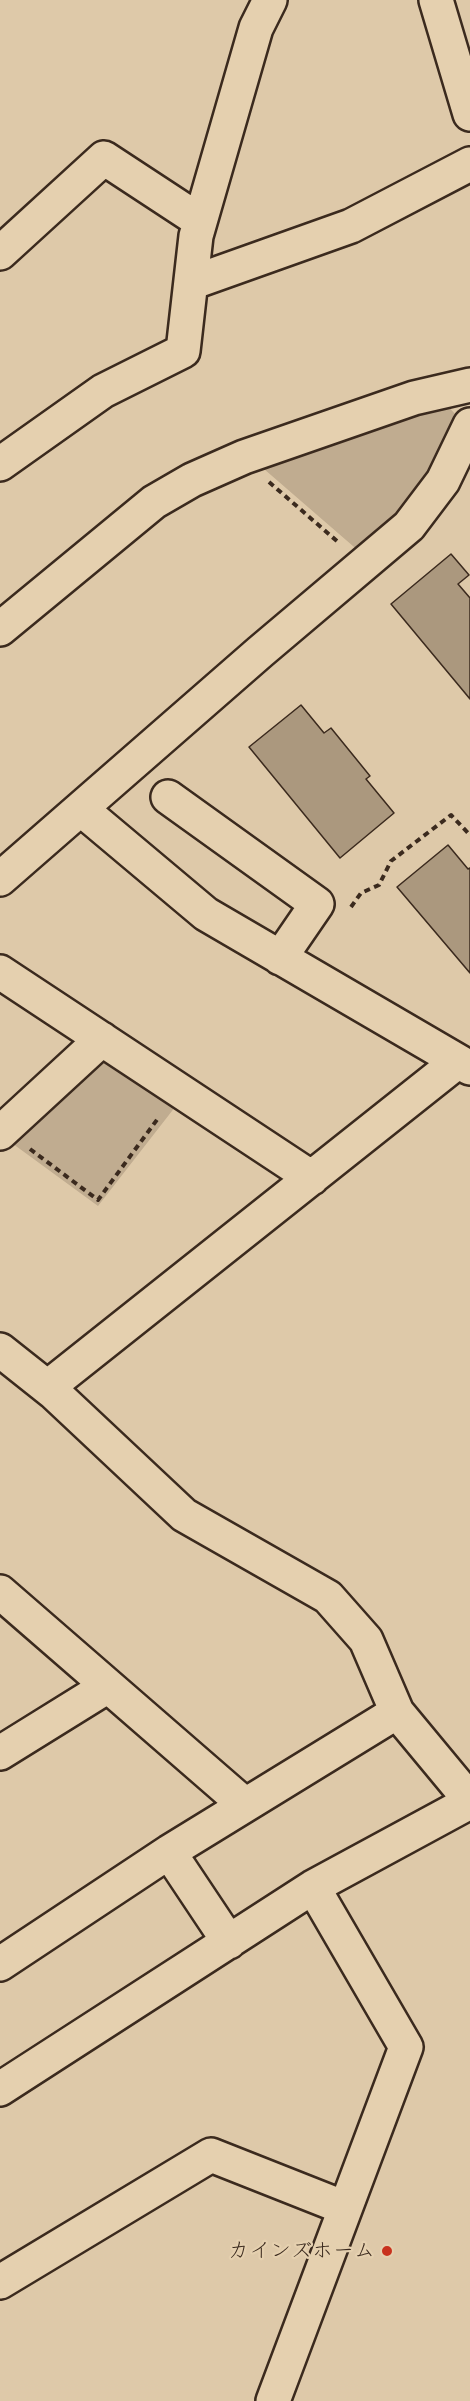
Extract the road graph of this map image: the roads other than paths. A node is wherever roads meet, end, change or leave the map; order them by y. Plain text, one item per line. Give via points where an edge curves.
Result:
1 (270, 0) edge
2 (436, 0) edge
3 (470, 114) edge
4 (470, 164) edge
5 (200, 221) junction
6 (0, 253) edge
7 (191, 283) junction
8 (470, 385) edge
9 (470, 425) edge
10 (0, 464) edge
11 (0, 629) edge
12 (168, 797) dead end
13 (81, 809) junction
14 (0, 879) edge
15 (280, 958) junction
16 (0, 972) edge
17 (102, 1040) junction
18 (464, 1065) edge
19 (2, 1131) edge
20 (312, 1178) junction
21 (0, 1350) edge
22 (48, 1387) junction
23 (0, 1592) edge
24 (108, 1686) junction
25 (397, 1712) junction
26 (0, 1754) edge
27 (470, 1801) edge
28 (244, 1804) junction
29 (169, 1852) junction
30 (313, 1887) junction
31 (229, 1942) junction
32 (0, 1964) edge
33 (0, 2089) edge
34 (345, 2208) junction
35 (0, 2282) edge
36 (273, 2401) edge

1 - 5 street via 256,28
2 - 3 street
4 - 7 street via 351,226
5 - 6 street via 104,158
5 - 7 street
7 - 10 street via 183,351 103,391
8 - 11 street via 414,398 241,458 192,480 154,502
9 - 13 street via 442,481 409,526
12 - 15 street via 317,904
13 - 14 street
13 - 15 street via 206,914
15 - 18 street
16 - 17 street
17 - 19 street
17 - 20 street
18 - 20 street
20 - 22 street
21 - 22 street
22 - 25 street via 184,1515 328,1597 366,1640
23 - 24 street
24 - 26 street
24 - 28 street
25 - 27 street
25 - 28 street
27 - 30 street
28 - 29 street
29 - 31 street
29 - 32 street
30 - 31 street
30 - 34 street via 406,2048
31 - 33 street
34 - 35 street via 211,2155
34 - 36 street

